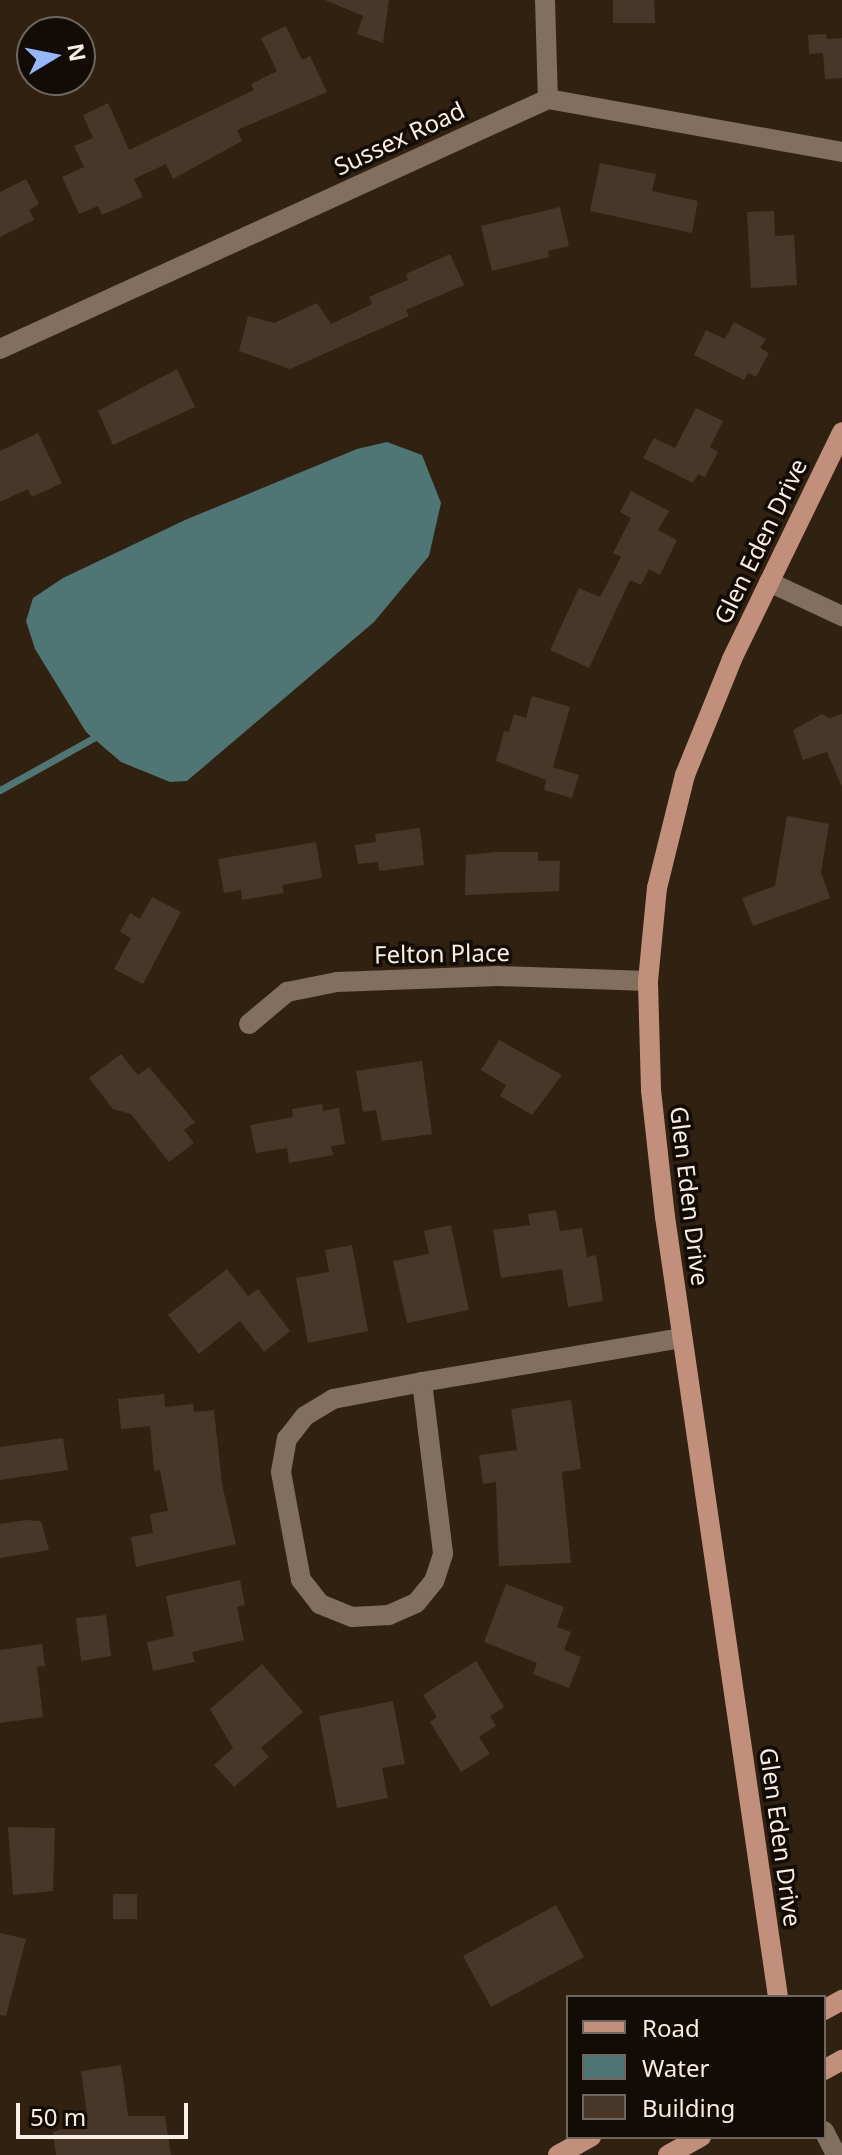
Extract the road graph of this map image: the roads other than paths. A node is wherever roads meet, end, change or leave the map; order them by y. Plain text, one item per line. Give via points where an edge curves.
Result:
1 (545, 0) edge
2 (548, 99) junction
3 (842, 152) edge
4 (0, 349) edge
5 (842, 432) edge
6 (769, 582) junction
7 (842, 616) edge
8 (648, 981) junction
9 (249, 1024) dead end
10 (682, 1338) junction
11 (422, 1382) junction
12 (778, 1995) edge
13 (826, 2135) edge
14 (587, 2139) edge
15 (697, 2139) edge
16 (558, 2155) edge
17 (668, 2155) edge
18 (836, 2155) edge

1 - 2 street
2 - 3 street
2 - 4 street, Sussex Road
5 - 6 main road, Glen Eden Drive
6 - 7 street
6 - 8 main road, Glen Eden Drive via 685,775 657,888
8 - 9 street, Felton Place via 498,976 337,982 287,992
8 - 10 main road, Glen Eden Drive via 651,1090
10 - 11 street
10 - 12 main road, Glen Eden Drive
11 - 11 street via 333,1399 305,1416 287,1439 281,1472 301,1580 320,1604 352,1617 389,1615 416,1603 434,1581 443,1554 444,1525
13 - 18 street
14 - 16 main road
15 - 17 main road

